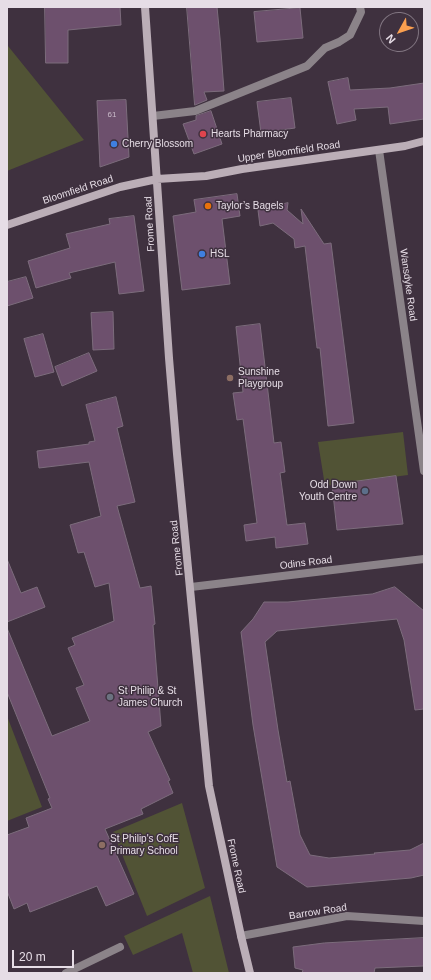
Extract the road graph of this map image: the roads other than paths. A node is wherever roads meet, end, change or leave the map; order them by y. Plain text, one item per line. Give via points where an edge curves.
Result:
1 (145, 7) edge
2 (360, 7) edge
3 (153, 116) junction
4 (424, 141) edge
5 (379, 150) junction
6 (157, 179) junction
7 (7, 225) edge
8 (424, 471) edge
9 (424, 559) edge
10 (191, 587) junction
11 (424, 921) edge
12 (240, 936) junction
13 (120, 947) dead end
14 (66, 973) edge
15 (250, 973) edge

1 - 3 street, Frome Road
2 - 3 street via 361,12 350,35 325,48 307,66 195,111
3 - 6 street, Frome Road
4 - 5 street, Upper Bloomfield Road
5 - 6 street, Upper Bloomfield Road via 206,176
5 - 8 street, Wansdyke Road
6 - 7 street, Bloomfield Road via 120,187
6 - 10 street, Frome Road via 170,366
9 - 10 street, Odins Road
10 - 12 street, Frome Road via 210,786
11 - 12 street, Barrow Road via 347,916
12 - 15 street, Frome Road
13 - 14 street

